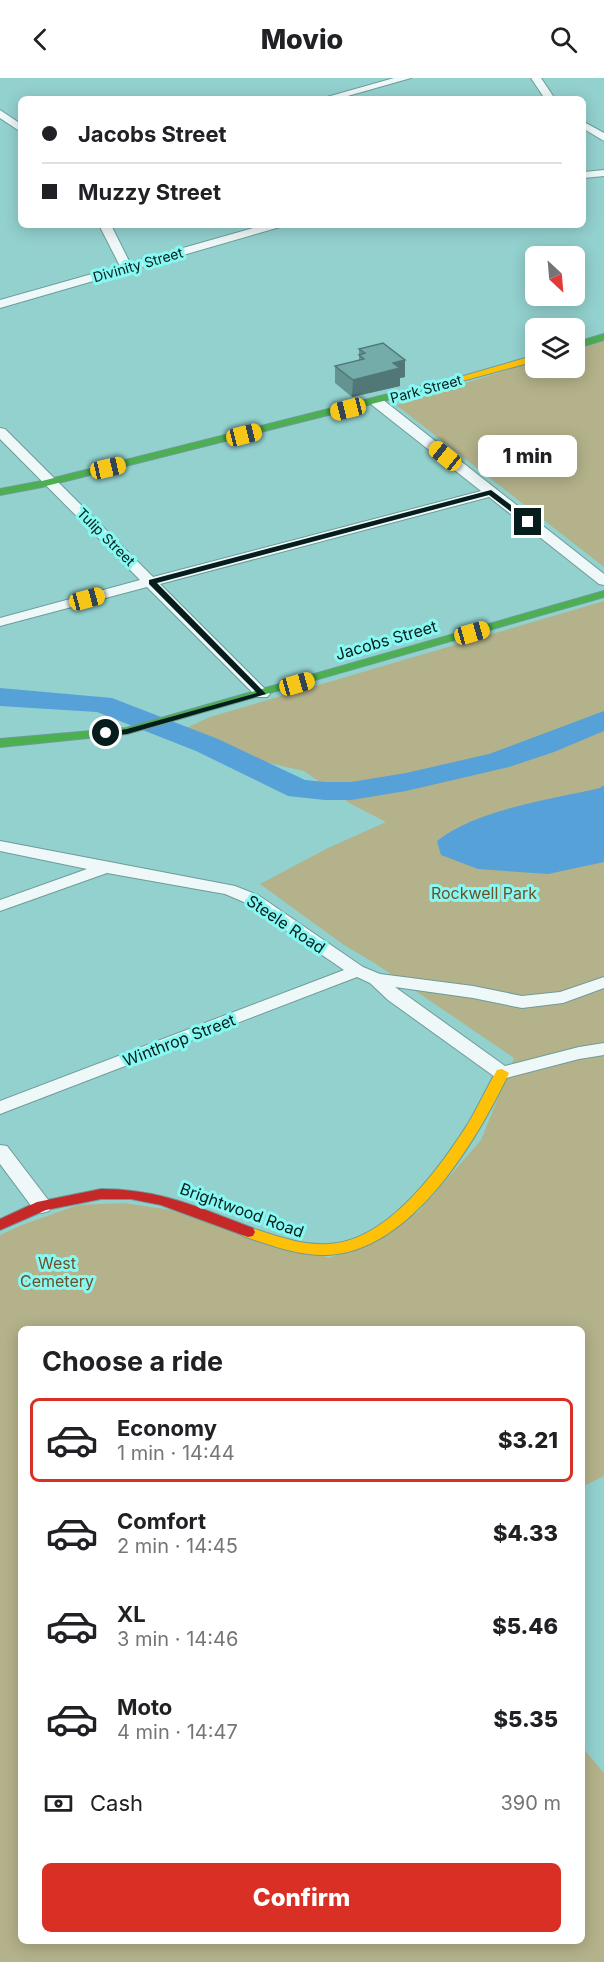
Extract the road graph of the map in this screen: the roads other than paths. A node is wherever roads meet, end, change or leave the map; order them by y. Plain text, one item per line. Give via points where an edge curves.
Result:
1 (406, 78) edge
2 (536, 78) edge
3 (337, 96) edge
4 (548, 96) edge
5 (0, 112) edge
6 (18, 127) edge
7 (588, 128) edge
8 (604, 129) edge
9 (604, 138) edge
10 (604, 173) edge
11 (586, 175) edge
12 (107, 228) edge
13 (266, 228) edge
14 (127, 268) junction
15 (0, 304) edge
16 (604, 337) edge
17 (585, 343) edge
18 (525, 361) edge
19 (377, 402) junction
20 (0, 432) edge
21 (50, 482) junction
22 (0, 492) edge
23 (491, 492) junction
24 (604, 581) edge
25 (152, 582) junction
26 (604, 594) edge
27 (0, 622) edge
28 (262, 694) junction
29 (0, 743) edge
30 (0, 846) edge
31 (106, 868) junction
32 (0, 906) edge
33 (357, 971) junction
34 (376, 979) junction
35 (604, 982) edge
36 (604, 1049) edge
37 (502, 1073) junction
38 (0, 1108) edge
39 (0, 1151) edge
40 (42, 1206) junction
41 (0, 1225) edge

1 - 3 street
2 - 4 street
5 - 6 street
7 - 8 street
7 - 9 street
10 - 11 street
12 - 14 street
13 - 14 street, Divinity Street
14 - 15 street, Divinity Street
16 - 17 main road
18 - 19 main road, Park Street
19 - 21 main road, Park Street
19 - 23 street
20 - 21 street, Tulip Street
21 - 22 main road, Park Street
21 - 25 street, Tulip Street
23 - 24 street
23 - 25 street
25 - 27 street
25 - 28 street, Tulip Street
26 - 28 main road, Jacobs Street
28 - 29 main road, Jacobs Street via 127,731
30 - 31 street, Steele Road
31 - 32 street
31 - 33 street, Steele Road via 197,883 252,899
33 - 34 street, Steele Road
33 - 38 street, Winthrop Street
34 - 35 street via 522,1002 563,997
34 - 37 street, Steele Road via 393,996
36 - 37 street
37 - 40 main road, Brightwood Road via 479,1119 424,1191 402,1215 356,1245 303,1250 285,1246 164,1200 131,1194 101,1194
39 - 40 street
40 - 41 main road, Brightwood Road

